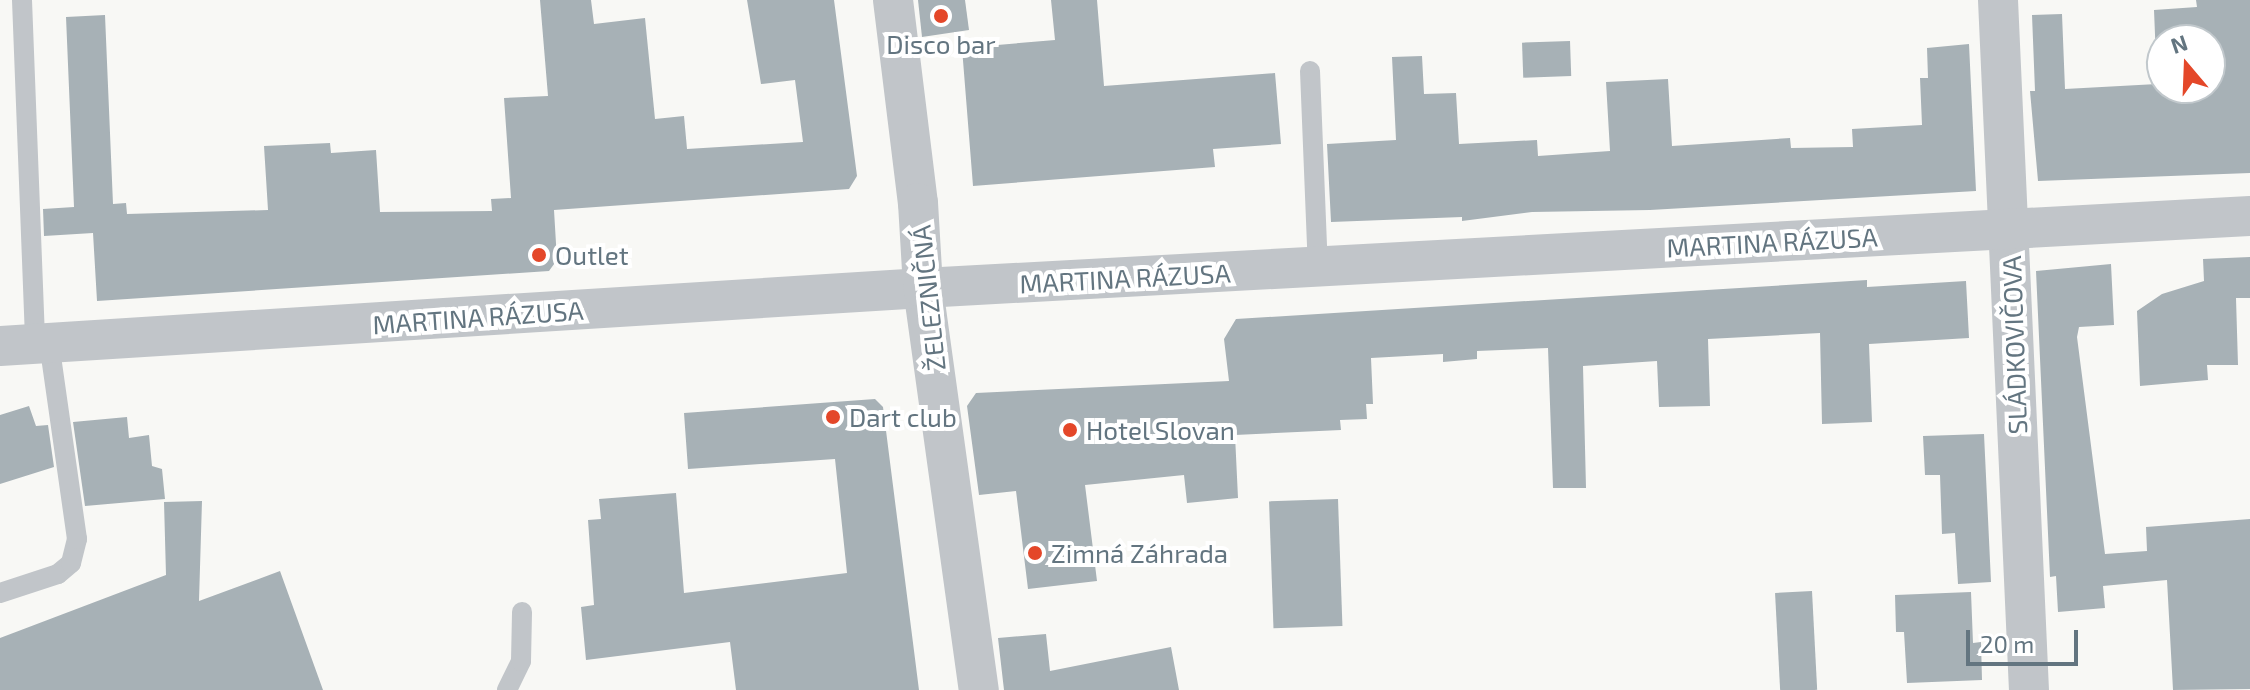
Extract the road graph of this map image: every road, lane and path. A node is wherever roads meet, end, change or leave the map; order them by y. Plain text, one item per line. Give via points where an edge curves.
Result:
1 (22, 0) edge
2 (893, 0) edge
3 (1998, 0) edge
4 (1310, 71) dead end
5 (2250, 216) edge
6 (2009, 228) junction
7 (1318, 267) junction
8 (923, 288) junction
9 (28, 344) edge
10 (0, 593) edge
11 (522, 612) dead end
12 (507, 690) edge
13 (979, 690) edge
14 (2029, 690) edge

1 - 9 lane
2 - 8 street, ŽELEZNIČNÁ
3 - 6 street, SLÁDKOVIČOVA
4 - 7 lane
5 - 6 street, MARTINA RÁZUSA
6 - 7 street, MARTINA RÁZUSA
6 - 14 street, SLÁDKOVIČOVA
7 - 8 street, MARTINA RÁZUSA
8 - 9 street, MARTINA RÁZUSA
8 - 13 street, ŽELEZNIČNÁ
9 - 10 lane via 77,539 71,563 58,574
11 - 12 lane via 521,661

